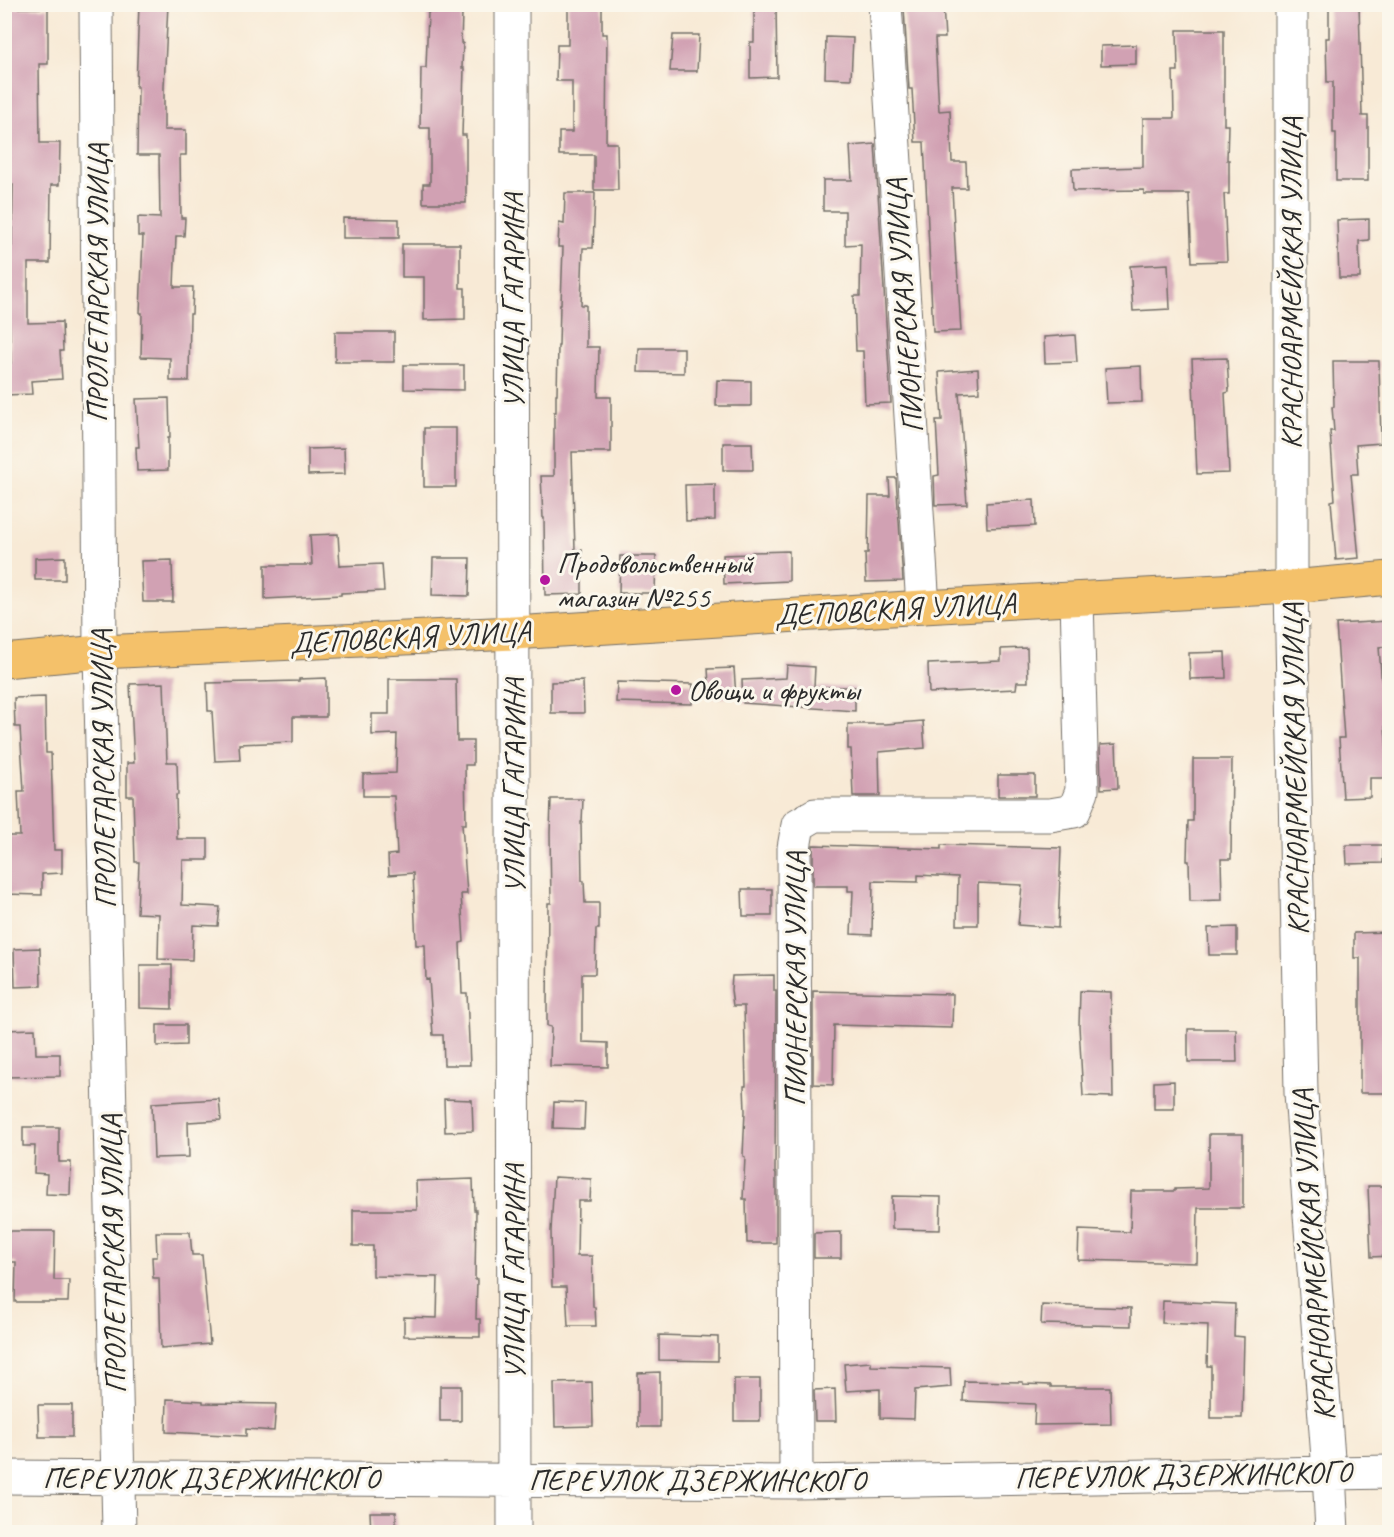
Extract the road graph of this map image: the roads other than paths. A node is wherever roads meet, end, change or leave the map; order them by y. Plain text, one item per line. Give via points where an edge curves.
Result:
1 (96, 4) edge
2 (512, 4) edge
3 (885, 4) edge
4 (1291, 4) edge
5 (1389, 578) edge
6 (1291, 587) junction
7 (1077, 599) junction
8 (923, 607) junction
9 (514, 633) junction
10 (100, 652) junction
11 (4, 662) edge
12 (1329, 1472) junction
13 (1389, 1472) edge
14 (4, 1477) edge
15 (118, 1477) junction
16 (514, 1480) junction
17 (796, 1482) junction
18 (119, 1533) edge
19 (514, 1533) edge
20 (1332, 1533) edge

1 - 10 street, ПРОЛЕТАРСКАЯ УЛИЦА
2 - 9 street, УЛИЦА ГАГАРИНА
3 - 8 street, ПИОНЕРСКАЯ УЛИЦА
4 - 6 street, КРАСНОАРМЕЙСКАЯ УЛИЦА
5 - 6 main road, ДЕПОВСКАЯ УЛИЦА
6 - 7 main road, ДЕПОВСКАЯ УЛИЦА
6 - 12 street, КРАСНОАРМЕЙСКАЯ УЛИЦА via 1301,1093
7 - 8 main road, ДЕПОВСКАЯ УЛИЦА
7 - 17 street, ПИОНЕРСКАЯ УЛИЦА via 1082,791 1074,811 1050,815 815,814 798,825 794,848
8 - 9 main road, ДЕПОВСКАЯ УЛИЦА
9 - 10 main road, ДЕПОВСКАЯ УЛИЦА
9 - 16 street, УЛИЦА ГАГАРИНА
10 - 11 main road, ДЕПОВСКАЯ УЛИЦА
10 - 15 street, ПРОЛЕТАРСКАЯ УЛИЦА
12 - 13 street, ПЕРЕУЛОК ДЗЕРЖИНСКОГО
12 - 17 street, ПЕРЕУЛОК ДЗЕРЖИНСКОГО
12 - 20 street, КРАСНОАРМЕЙСКАЯ УЛИЦА
14 - 15 street, ПЕРЕУЛОК ДЗЕРЖИНСКОГО
15 - 16 street, ПЕРЕУЛОК ДЗЕРЖИНСКОГО
15 - 18 street, ПРОЛЕТАРСКАЯ УЛИЦА
16 - 17 street, ПЕРЕУЛОК ДЗЕРЖИНСКОГО
16 - 19 street, УЛИЦА ГАГАРИНА

